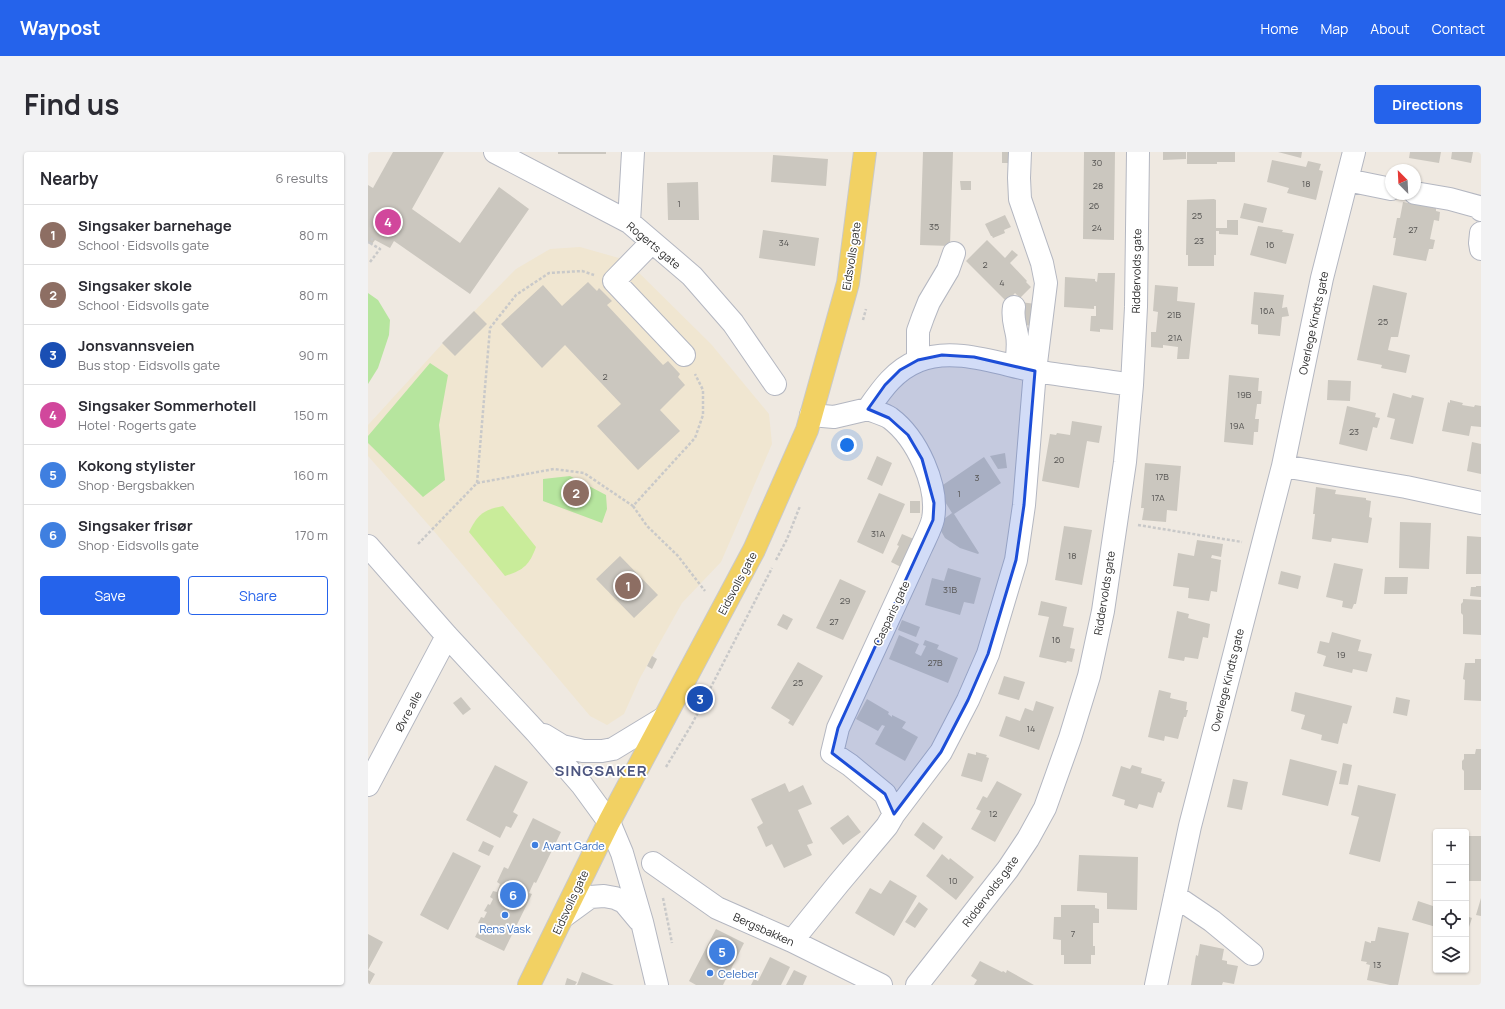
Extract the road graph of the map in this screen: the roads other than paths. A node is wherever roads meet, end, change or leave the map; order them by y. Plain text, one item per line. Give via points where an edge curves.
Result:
1 (495, 152) edge
2 (633, 152) edge
3 (865, 152) edge
4 (1020, 152) edge
5 (1138, 152) edge
6 (1354, 152) edge
7 (1347, 180) junction
8 (1385, 188) edge
9 (1421, 194) edge
10 (1481, 210) edge
11 (628, 222) junction
12 (1481, 233) edge
13 (652, 242) junction
14 (1481, 249) edge
15 (954, 252) dead end
16 (1014, 307) dead end
17 (684, 355) road end
18 (918, 360) junction
19 (1025, 368) junction
20 (775, 384) dead end
21 (1132, 385) junction
22 (868, 408) junction
23 (811, 415) junction
24 (1283, 466) junction
25 (1481, 503) edge
26 (368, 546) edge
27 (447, 636) junction
28 (664, 718) junction
29 (532, 728) junction
30 (368, 785) edge
31 (894, 814) junction
32 (609, 822) junction
33 (653, 863) road end
34 (1174, 896) junction
35 (564, 916) junction
36 (642, 922) junction
37 (792, 941) junction
38 (1252, 954) dead end
39 (529, 985) edge
40 (657, 985) edge
41 (881, 985) edge
42 (917, 985) edge
43 (1156, 985) edge

1 - 11 street, Rogerts gate
2 - 11 street
3 - 23 main road, Eidsvolls gate via 848,283
4 - 19 street via 1020,199 1042,263 1046,283
5 - 21 street, Riddervolds gate
6 - 7 street, Overlege Kindts gate
7 - 8 street
7 - 24 street, Overlege Kindts gate via 1322,278
9 - 10 street via 1450,199 1479,207
11 - 13 street, Rogerts gate
12 - 14 street
13 - 17 street via 614,281
13 - 20 street, Rogerts gate via 692,276 733,323
15 - 18 street via 948,270 922,317 918,331
16 - 19 street via 1013,318
18 - 19 street via 942,355 974,357
18 - 22 street via 900,370
19 - 21 street
19 - 31 street via 1024,504 1016,560 988,654 968,700 941,752
21 - 42 street, Riddervolds gate via 1125,462 1103,611 1089,676 1045,808 1008,869
22 - 23 street via 834,417
22 - 31 street, Casparis gate via 889,418 908,435 922,459 934,503 933,520 838,728 832,753 885,794
23 - 28 main road, Eidsvolls gate via 807,430 754,550
24 - 25 street
24 - 34 street, Overlege Kindts gate via 1191,820
26 - 27 street
27 - 29 street
27 - 30 street, Øvre alle
28 - 29 street via 613,749 602,751 583,751 562,746
28 - 32 main road, Eidsvolls gate
29 - 32 street via 582,785
31 - 37 street via 887,826
32 - 35 main road, Eidsvolls gate
32 - 36 street via 622,853
33 - 37 street, Bergsbakken via 717,908
34 - 38 street via 1212,921
34 - 43 street, Overlege Kindts gate
35 - 36 street via 590,897 604,896 624,902
35 - 39 main road, Eidsvolls gate
36 - 40 street
37 - 41 street, Bergsbakken

